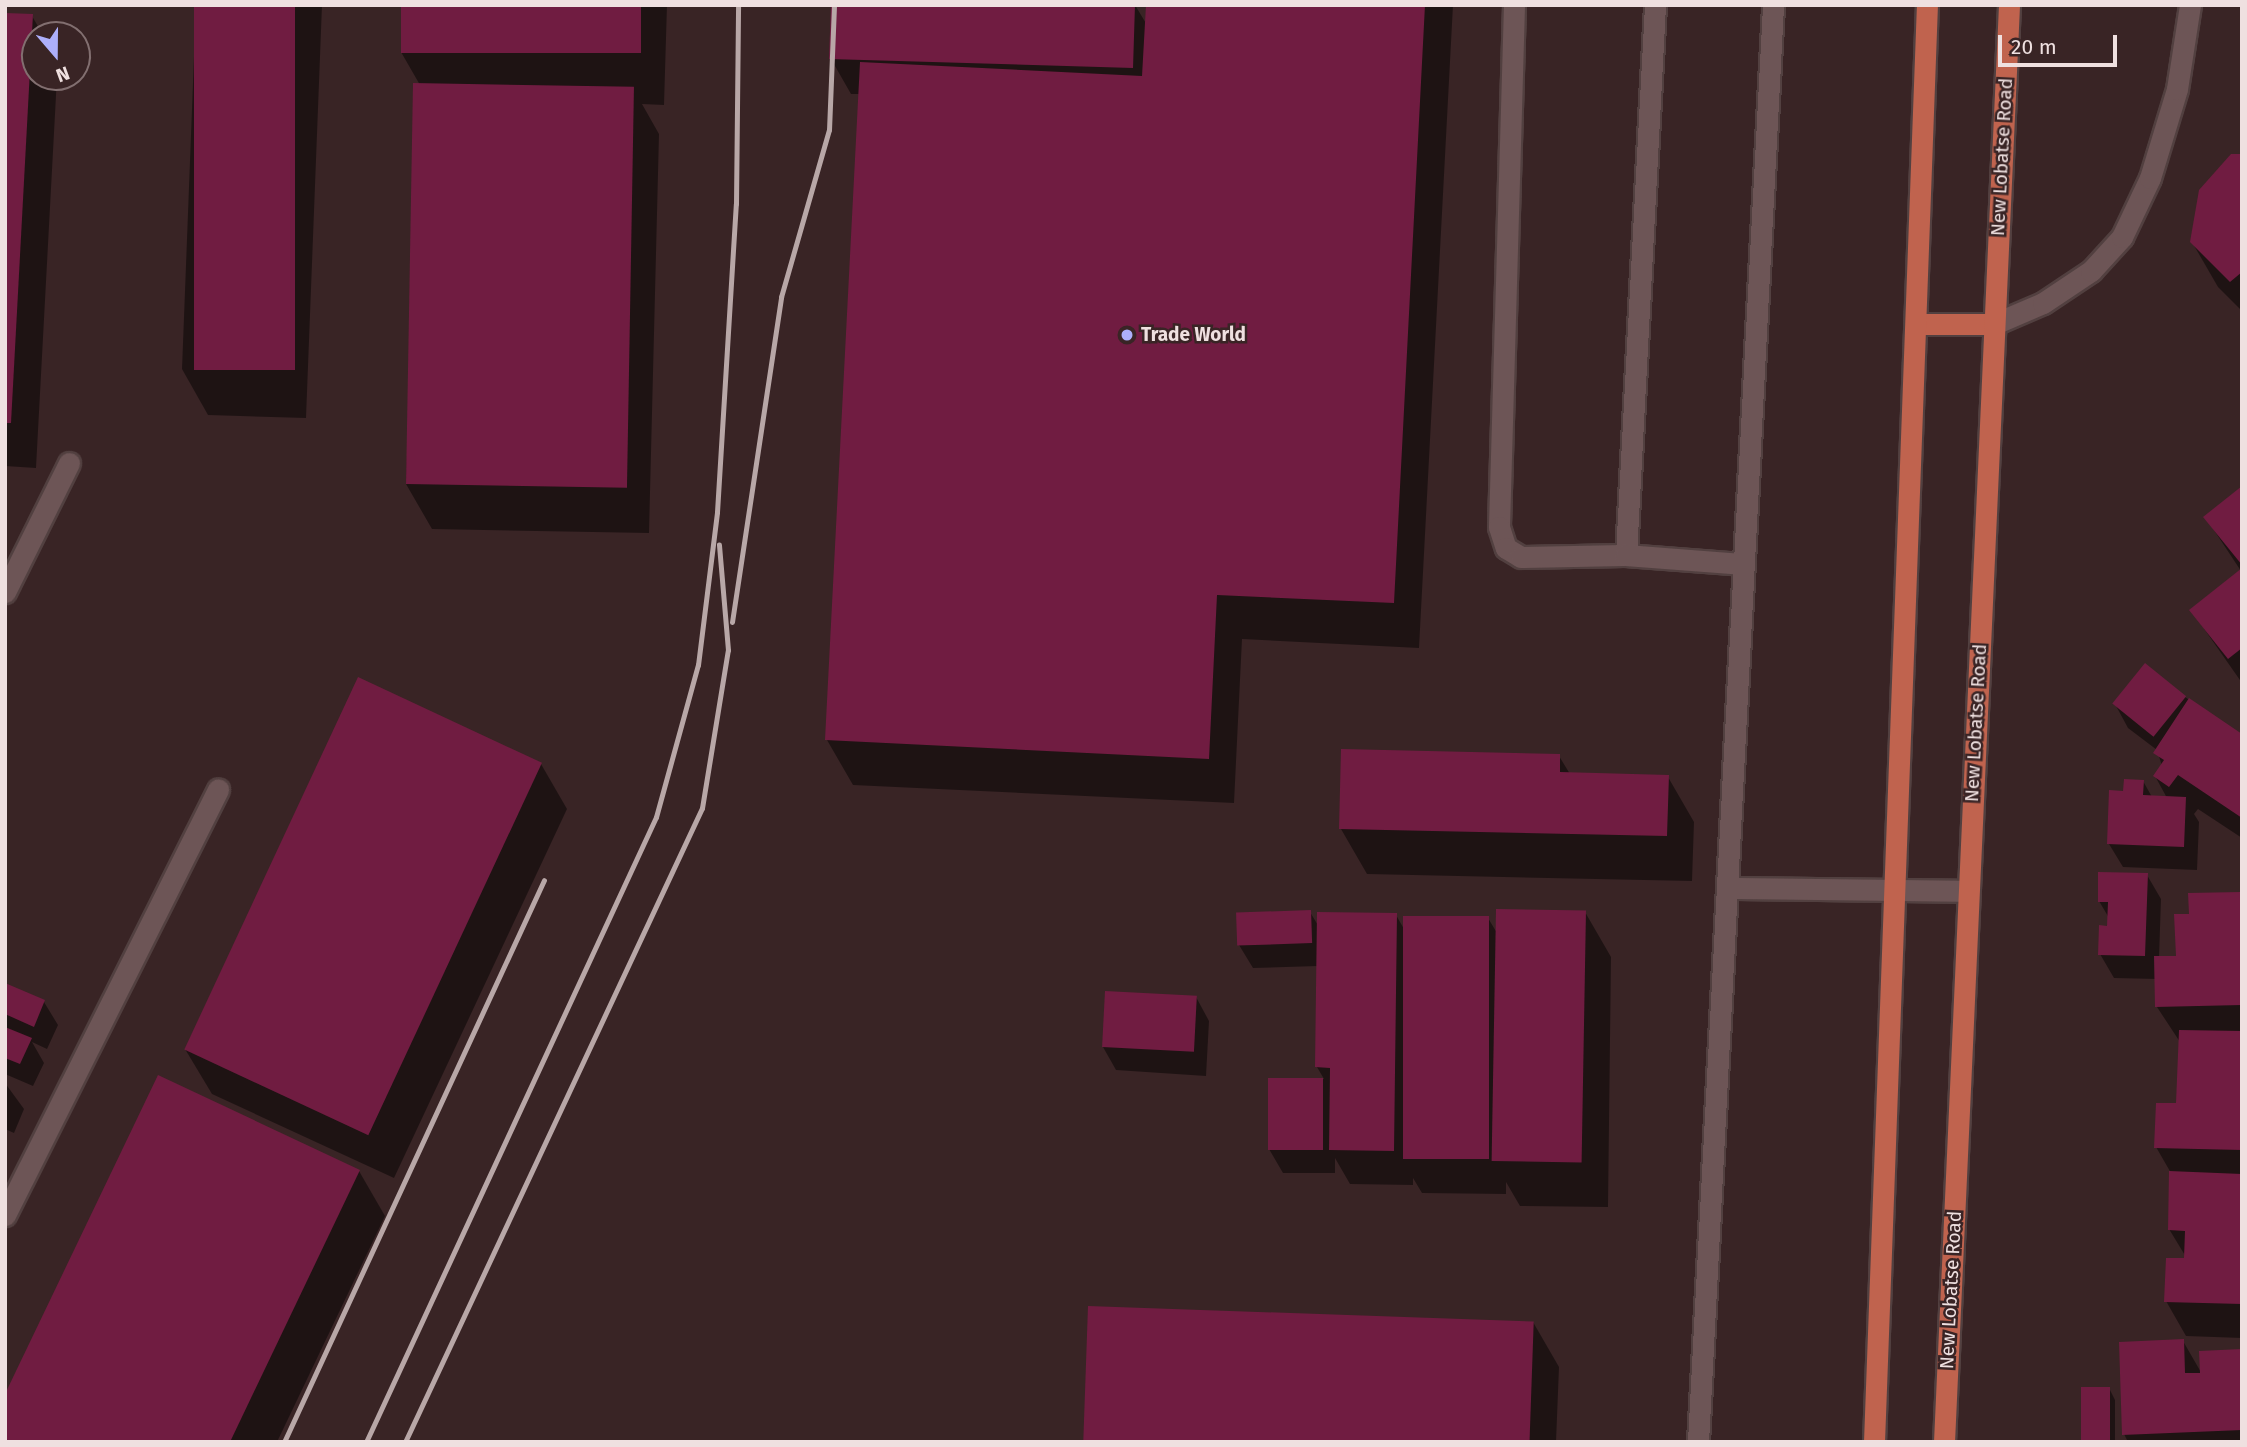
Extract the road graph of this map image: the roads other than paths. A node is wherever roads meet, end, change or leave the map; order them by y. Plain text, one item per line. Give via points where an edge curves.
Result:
1 (1514, 5) edge
2 (1655, 5) edge
3 (1773, 5) edge
4 (1927, 5) edge
5 (2009, 5) edge
6 (2190, 5) edge
7 (1916, 324) junction
8 (1994, 324) junction
9 (69, 463) dead end
10 (1626, 555) junction
11 (1744, 564) junction
12 (5, 592) edge
13 (218, 789) dead end
14 (1727, 888) junction
15 (1894, 890) junction
16 (1968, 891) junction
17 (5, 1215) edge
18 (1698, 1442) edge
19 (1874, 1442) edge
20 (1944, 1442) edge

1 - 10 street via 1499,527 1506,548 1521,557
2 - 10 street
3 - 11 street
4 - 7 main road
5 - 8 main road, New Lobatse Road
6 - 8 street via 2177,89 2150,178 2122,237 2091,271 2043,303
7 - 8 main road
7 - 15 main road
8 - 16 main road, New Lobatse Road
9 - 12 street
10 - 11 street
11 - 14 street
13 - 17 street
14 - 15 street
14 - 18 street
15 - 16 street
15 - 19 main road
16 - 20 main road, New Lobatse Road

